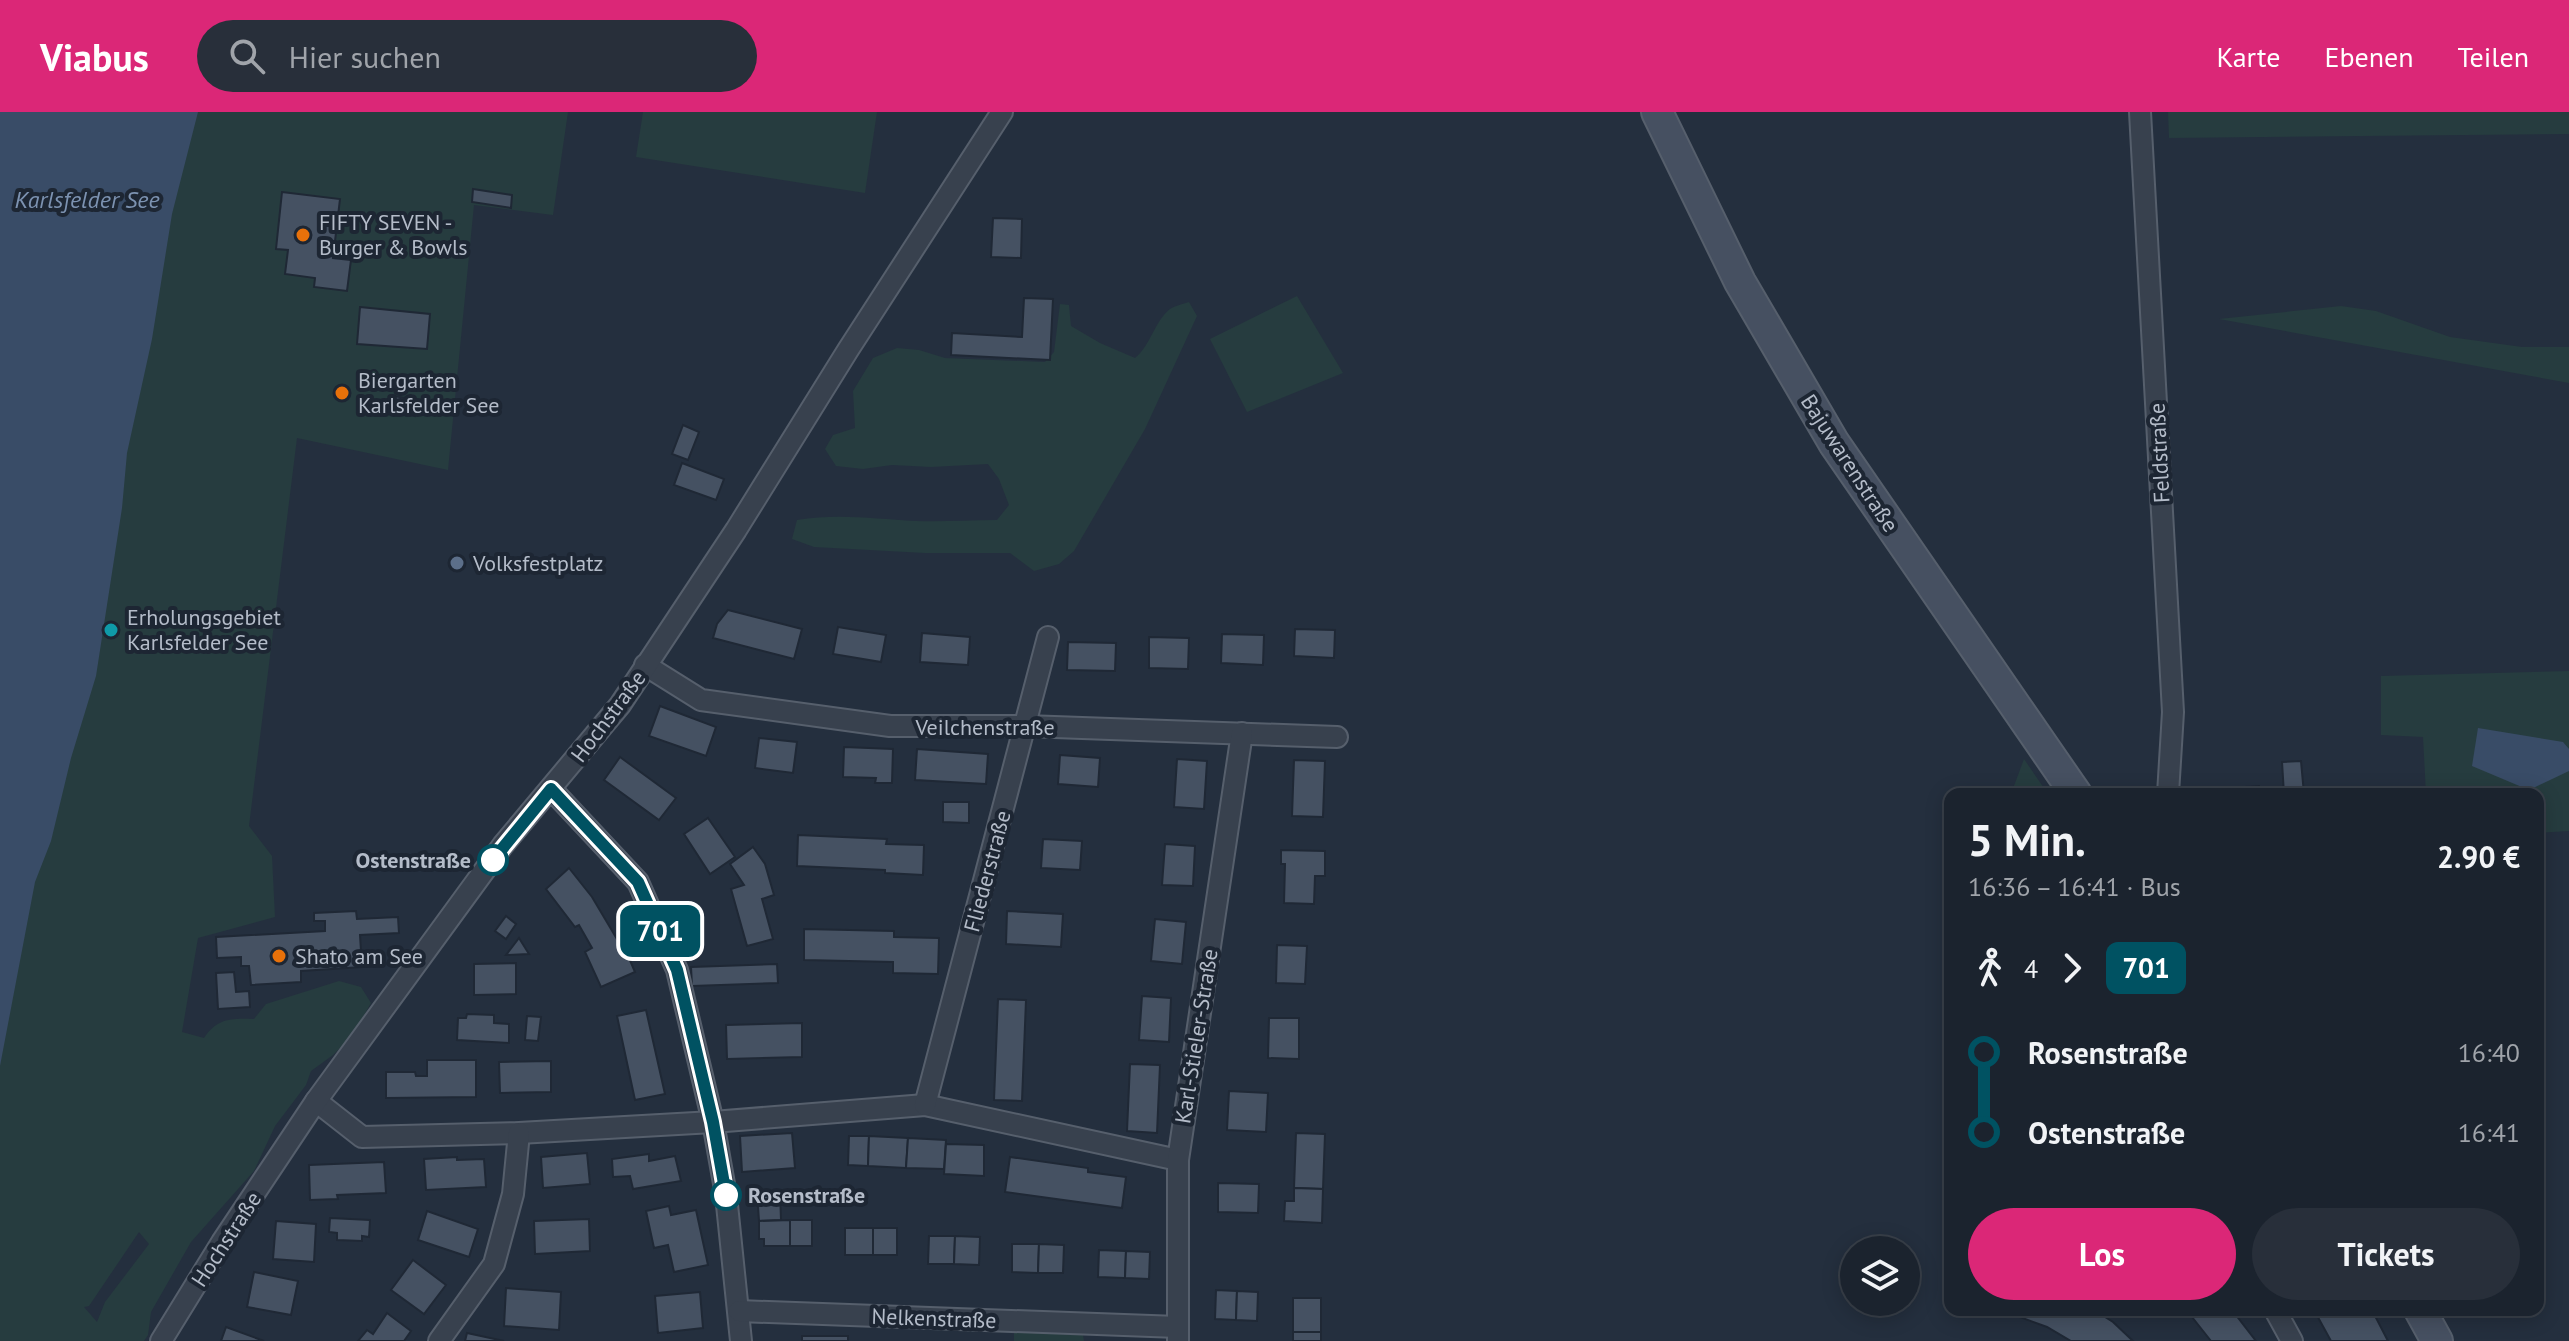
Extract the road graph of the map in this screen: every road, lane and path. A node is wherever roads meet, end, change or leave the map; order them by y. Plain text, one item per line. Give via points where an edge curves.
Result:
1 (1002, 112) edge
2 (1657, 112) edge
3 (2140, 112) edge
4 (1048, 637) dead end
5 (645, 665) junction
6 (1026, 726) junction
7 (1242, 733) junction
8 (1337, 737) dead end
9 (2072, 788) edge
10 (2168, 788) edge
11 (551, 789) junction
12 (316, 1101) junction
13 (925, 1105) junction
14 (713, 1122) junction
15 (519, 1133) junction
16 (1178, 1160) junction
17 (739, 1311) junction
18 (2278, 1316) edge
19 (2423, 1316) edge
20 (1178, 1334) edge
21 (161, 1341) edge
22 (439, 1341) edge
23 (741, 1341) edge
24 (2292, 1341) edge
25 (2437, 1341) edge

1 - 5 street, Hochstraße
2 - 9 main road, Bajuwarenstraße via 1740,282 1834,443
3 - 10 street, Feldstraße via 2173,712
4 - 6 street, Fliederstraße
5 - 6 street, Veilchenstraße via 701,700 890,726
5 - 11 street, Hochstraße via 620,705
6 - 7 street, Veilchenstraße
6 - 13 street, Fliederstraße
7 - 8 street, Veilchenstraße
7 - 16 street, Karl-Stieler-Straße
11 - 12 street, Hochstraße via 476,881
11 - 14 street via 638,882 677,970
12 - 15 street via 362,1137
12 - 21 street, Hochstraße
13 - 14 street
13 - 16 street
14 - 15 street
14 - 17 street
15 - 22 street via 513,1194 494,1264
16 - 20 street, Karl-Stieler-Straße
17 - 20 street, Nelkenstraße
17 - 23 street
18 - 24 street
19 - 25 main road

